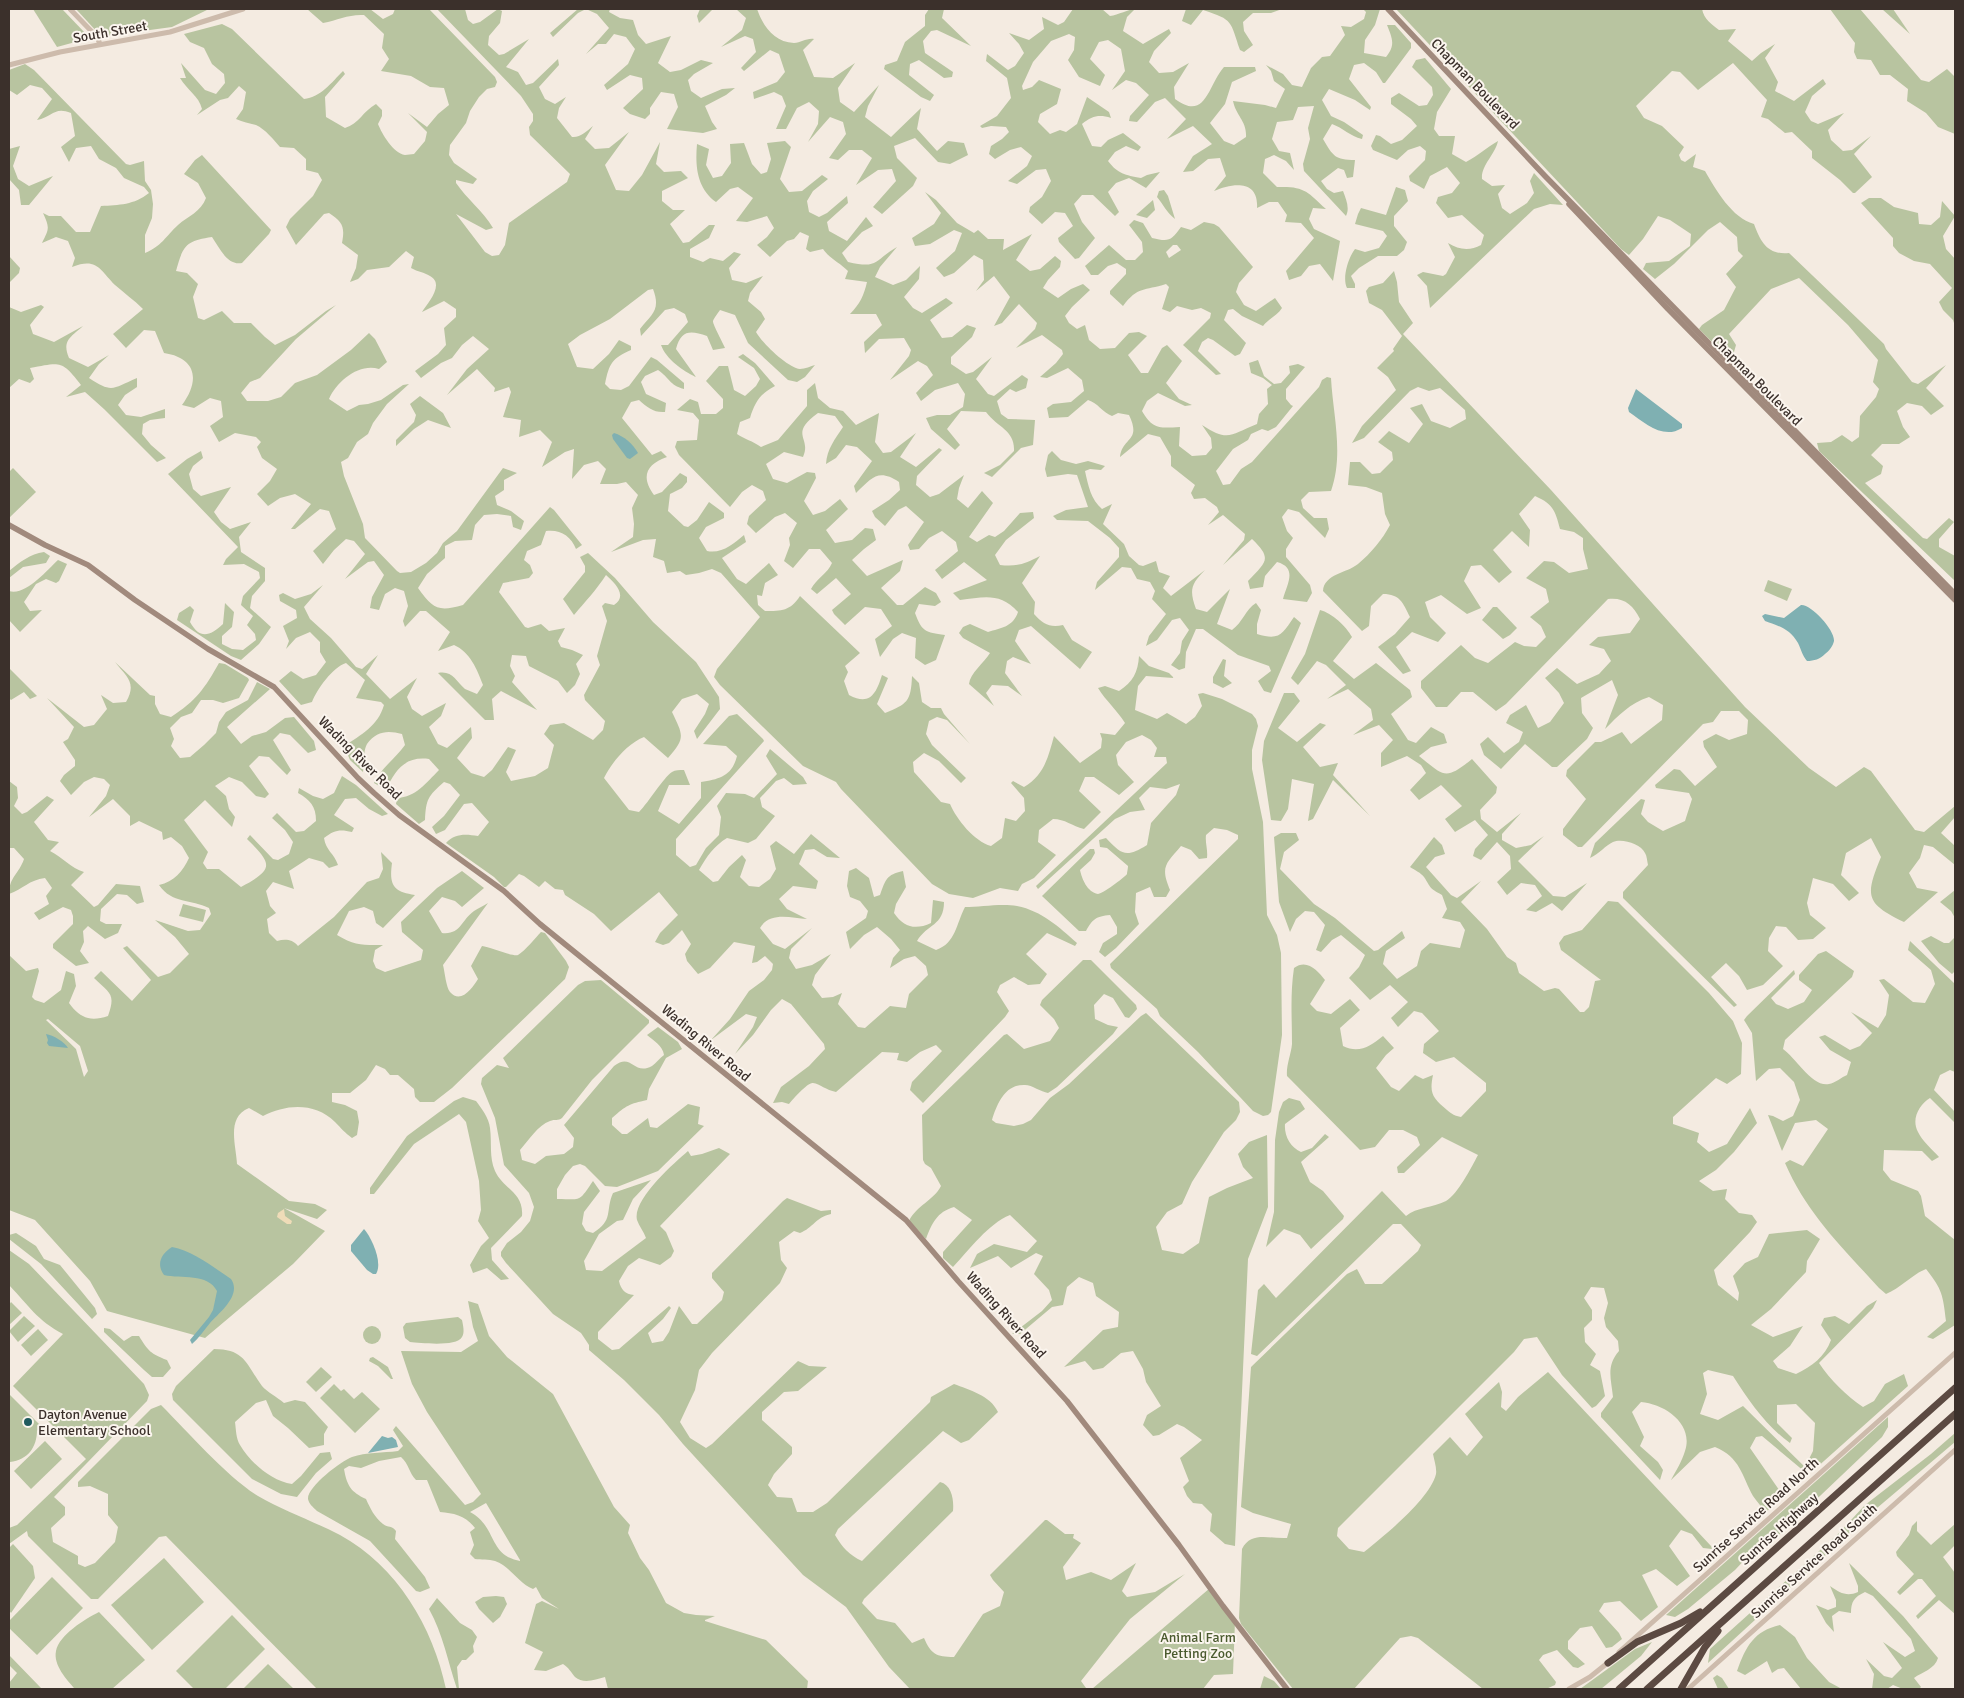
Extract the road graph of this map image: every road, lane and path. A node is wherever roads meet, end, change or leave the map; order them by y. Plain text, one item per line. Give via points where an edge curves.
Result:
1 (70, 9) edge
2 (243, 9) edge
3 (1388, 9) edge
4 (100, 44) junction
5 (9, 65) edge
6 (1545, 176) junction
7 (9, 525) edge
8 (1955, 594) edge
9 (1955, 600) edge
10 (1955, 1353) edge
11 (1955, 1388) edge
12 (1955, 1414) edge
13 (1955, 1450) edge
14 (1724, 1595) junction
15 (1753, 1595) junction
16 (1608, 1663) junction
17 (1287, 1689) edge
18 (1569, 1689) edge
19 (1619, 1689) edge
20 (1647, 1689) edge
21 (1681, 1689) edge
22 (1688, 1689) edge

1 - 4 street
2 - 4 street, South Street via 170,32
3 - 6 main road, Chapman Boulevard
4 - 5 street, South Street
6 - 8 main road, Chapman Boulevard
6 - 9 main road, Chapman Boulevard via 1668,309
7 - 17 main road, Wading River Road via 88,565 208,649 274,687 358,778 399,815 504,891 540,924 906,1220 1068,1401
10 - 16 street, Sunrise Service Road North
11 - 14 highway, Sunrise Highway
12 - 15 highway
13 - 22 street, Sunrise Service Road South
14 - 16 highway via 1686,1621 1632,1645
14 - 19 highway, Sunrise Highway
15 - 20 highway
15 - 21 highway via 1708,1642
16 - 18 street, Sunrise Service Road North

